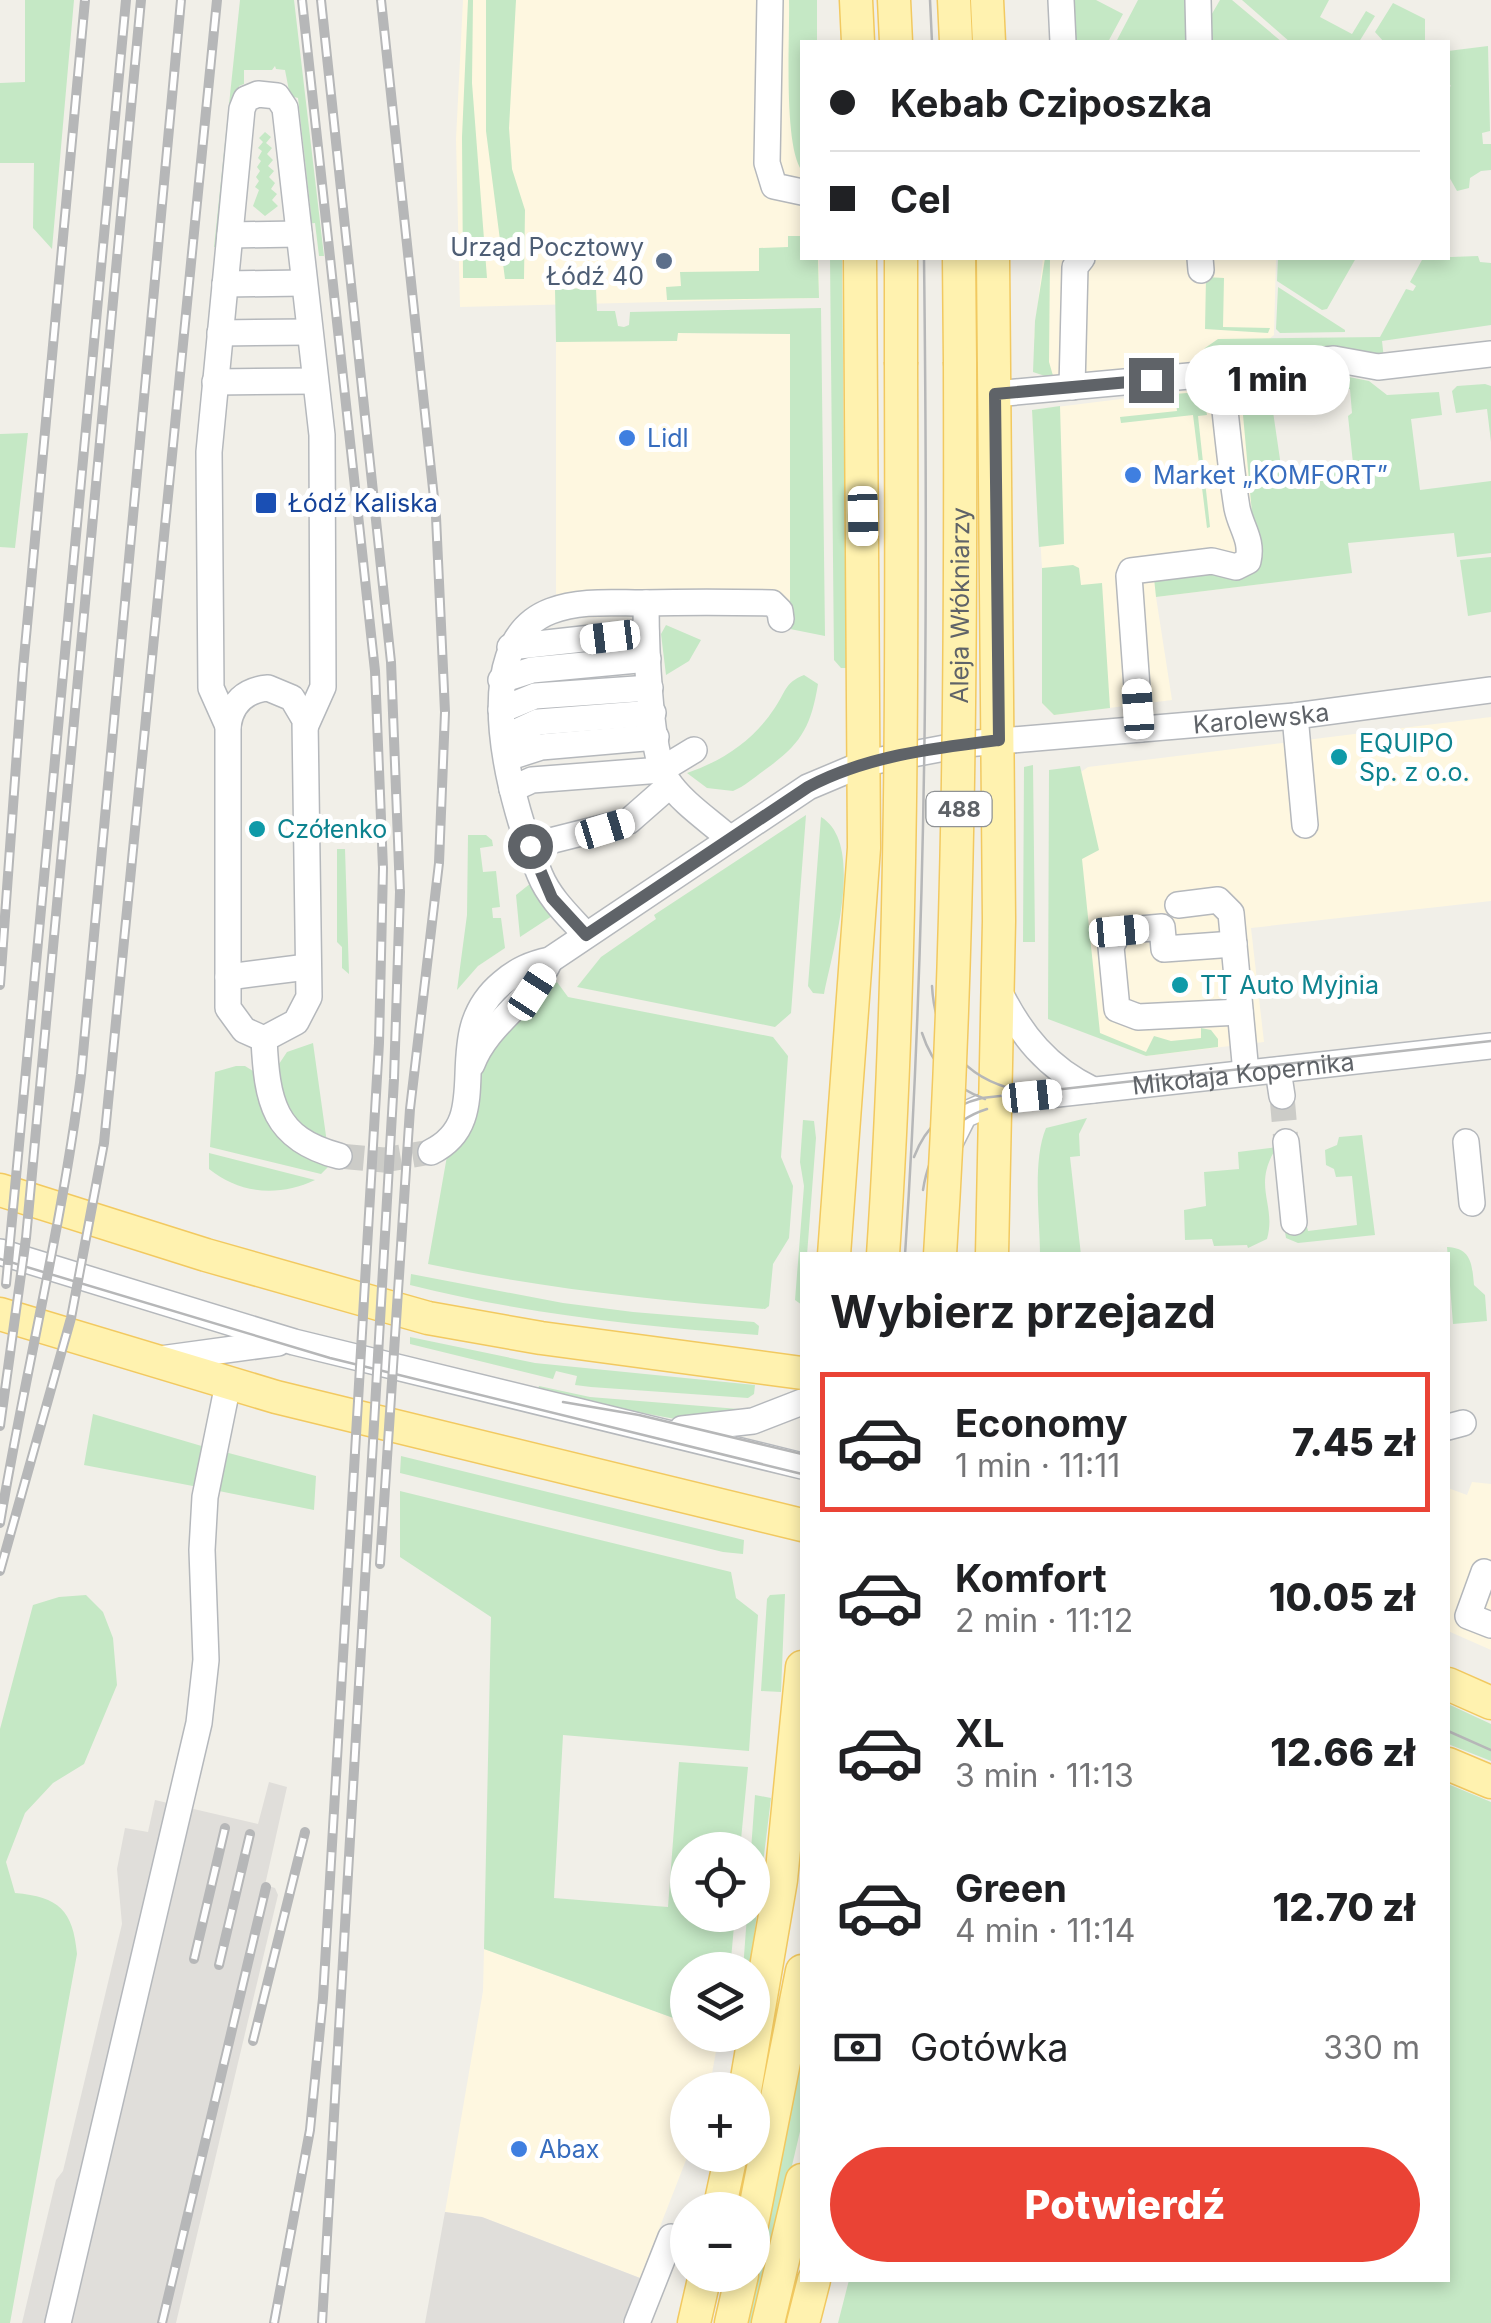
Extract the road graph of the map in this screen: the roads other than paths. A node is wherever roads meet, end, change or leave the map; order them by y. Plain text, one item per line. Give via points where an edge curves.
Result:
1 (770, 0) edge
2 (856, 0) edge
3 (894, 0) edge
4 (954, 0) edge
5 (987, 0) edge
6 (1062, 0) edge
7 (1198, 0) edge
8 (858, 40) edge
9 (896, 40) edge
10 (956, 40) edge
11 (989, 40) edge
12 (1062, 40) edge
13 (1199, 40) edge
14 (800, 192) edge
15 (299, 234) junction
16 (230, 235) junction
17 (860, 260) edge
18 (901, 260) edge
19 (959, 260) edge
20 (993, 260) edge
21 (1080, 260) edge
22 (304, 283) junction
23 (225, 284) junction
24 (309, 332) junction
25 (220, 333) junction
26 (1491, 354) edge
27 (1221, 373) junction
28 (314, 381) junction
29 (215, 382) junction
30 (1072, 387) junction
31 (995, 394) junction
32 (646, 603) junction
33 (780, 618) dead end
34 (646, 632) junction
35 (510, 647) junction
36 (648, 659) junction
37 (500, 680) junction
38 (1491, 690) edge
39 (501, 710) junction
40 (653, 712) junction
41 (1295, 716) junction
42 (228, 726) junction
43 (306, 726) junction
44 (1140, 729) junction
45 (999, 740) junction
46 (506, 748) junction
47 (694, 750) dead end
48 (865, 763) junction
49 (665, 777) junction
50 (512, 790) junction
51 (1305, 825) dead end
52 (730, 839) junction
53 (530, 846) junction
54 (1178, 905) dead end
55 (586, 935) junction
56 (1234, 944) junction
57 (306, 967) junction
58 (228, 978) junction
59 (998, 990) junction
60 (1240, 1012) junction
61 (264, 1039) junction
62 (1491, 1046) edge
63 (1278, 1070) junction
64 (1246, 1073) junction
65 (1093, 1090) junction
66 (1282, 1096) tunnel mouth
67 (996, 1102) junction
68 (1466, 1142) dead end
69 (431, 1152) tunnel mouth
70 (339, 1156) tunnel mouth
71 (1282, 1156) tunnel mouth
72 (0, 1190) edge
73 (1472, 1203) dead end
74 (1294, 1222) dead end
75 (0, 1252) edge
76 (834, 1252) edge
77 (883, 1252) edge
78 (941, 1252) edge
79 (941, 1252) edge
80 (992, 1252) edge
81 (0, 1314) edge
82 (294, 1342) junction
83 (150, 1361) junction
84 (800, 1373) edge
85 (228, 1384) junction
86 (800, 1403) edge
87 (645, 1428) junction
88 (800, 1466) edge
89 (800, 1524) edge
90 (1491, 1575) edge
91 (1491, 1625) edge
92 (800, 1685) edge
93 (1450, 1685) edge
94 (1491, 1704) edge
95 (1450, 1765) edge
96 (1491, 1782) edge
97 (800, 1981) edge
98 (748, 2072) edge
99 (800, 2188) edge
100 (758, 2192) edge
101 (670, 2240) edge
102 (814, 2282) edge
103 (701, 2292) edge
104 (738, 2292) edge
105 (58, 2323) edge
106 (637, 2323) edge
107 (694, 2323) edge
108 (731, 2323) edge
109 (768, 2323) edge
110 (804, 2323) edge

1 - 14 street via 767,163 774,186
2 - 8 main road
3 - 9 main road
4 - 10 main road
5 - 11 main road
6 - 12 street
7 - 13 street
15 - 16 street
15 - 16 street via 285,108 277,96 258,94 242,109
15 - 22 street
16 - 23 street
17 - 48 main road
18 - 77 main road, 488, bridge via 900,865
19 - 78 main road, Aleja Włókniarzy / 488, bridge via 959,830
20 - 31 main road
21 - 30 street
22 - 23 street
22 - 24 street
23 - 25 street
24 - 25 street
24 - 28 street
25 - 29 street
26 - 27 street via 1378,367 1340,358
27 - 30 street
27 - 44 street via 1250,554 1236,567 1212,562 1131,572
28 - 29 street
28 - 43 street via 322,435 323,687
29 - 42 street via 208,452 210,688
30 - 31 street
31 - 45 main road
32 - 33 street via 772,602
32 - 34 street
32 - 35 street via 548,611
34 - 35 street
34 - 36 street
35 - 37 street
36 - 37 street via 532,670
36 - 40 street
37 - 39 street
38 - 41 street, Karolewska
39 - 40 street via 535,696
39 - 46 street
40 - 46 street via 538,722
40 - 49 street
41 - 44 street, Karolewska
41 - 51 street
42 - 43 street via 240,699 266,688 292,698
42 - 58 street
43 - 57 street
44 - 45 street, Karolewska
45 - 48 street, Karolewska
45 - 59 main road
46 - 50 street
47 - 49 street
48 - 52 street, Karolewska via 808,787
48 - 76 main road via 862,909
49 - 50 street via 532,780
49 - 52 street
49 - 53 street via 630,821
50 - 53 street
52 - 55 street, Karolewska
53 - 55 street via 552,898
54 - 56 street via 1218,900 1230,912
55 - 69 street, Karolewska via 550,960 532,992 487,1036 468,1073 462,1119
56 - 60 street
56 - 60 street via 1164,948 1162,927 1119,931 1112,946 1117,1010 1138,1017
57 - 58 street
57 - 61 street via 303,1014
58 - 61 street via 232,1016
59 - 65 street via 1035,1050
59 - 67 main road
60 - 64 street
61 - 70 street via 268,1089 280,1121 300,1140
62 - 63 street, Mikołaja Kopernika
63 - 64 street, Mikołaja Kopernika
63 - 66 street
64 - 65 street, Mikołaja Kopernika
65 - 67 street, Mikołaja Kopernika
67 - 79 street via 970,1111 952,1136
67 - 80 main road
68 - 73 street
71 - 74 street
72 - 84 main road via 458,1324
75 - 82 street
81 - 83 main road
82 - 83 street
82 - 87 street
83 - 85 main road
85 - 89 main road
85 - 105 street via 205,1497 206,1660 199,1723
86 - 87 street via 735,1424
87 - 88 street
90 - 91 street via 1484,1572 1468,1616
92 - 98 main road via 780,1880
93 - 94 main road
95 - 96 main road
97 - 100 main road
99 - 109 main road
101 - 106 street
102 - 110 main road
103 - 107 main road
104 - 108 main road

